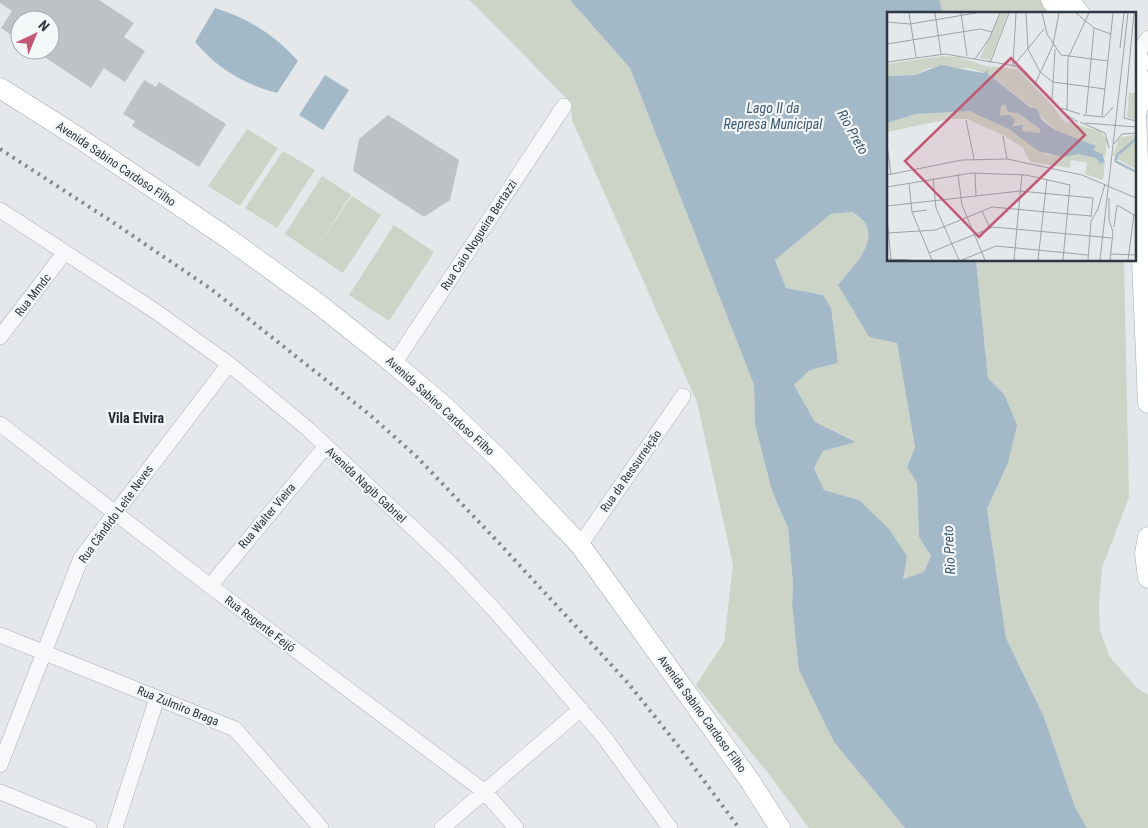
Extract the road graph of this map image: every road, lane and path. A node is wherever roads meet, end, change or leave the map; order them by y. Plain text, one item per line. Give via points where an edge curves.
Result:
1 (1051, 0) edge
2 (1069, 0) edge
3 (1061, 12) edge
4 (1078, 12) edge
5 (1148, 33) edge
6 (1139, 55) edge
7 (0, 88) edge
8 (564, 106) dead end
9 (1136, 110) edge
10 (1136, 126) edge
11 (0, 210) edge
12 (66, 252) junction
13 (1146, 270) edge
14 (0, 337) edge
15 (228, 364) junction
16 (394, 364) junction
17 (683, 396) dead end
18 (1148, 403) edge
19 (0, 424) edge
20 (325, 447) junction
21 (115, 513) junction
22 (1148, 537) edge
23 (580, 545) junction
24 (1148, 578) edge
25 (210, 586) junction
26 (0, 635) edge
27 (44, 652) junction
28 (157, 698) junction
29 (581, 709) junction
30 (0, 765) edge
31 (0, 792) edge
32 (485, 792) junction
33 (89, 828) edge
34 (114, 828) edge
35 (321, 828) edge
36 (442, 828) edge
37 (516, 828) edge
38 (670, 828) edge
39 (780, 828) edge

1 - 3 main road
2 - 4 main road
5 - 6 street
6 - 9 main road via 1141,81
7 - 16 main road, Avenida Sabino Cardoso Filho via 226,237
8 - 16 street, Rua Caio Nogueira Bertazzi
10 - 13 main road
11 - 12 street, Avenida Nagib Gabriel
12 - 14 street, Rua Mmdc
12 - 15 street, Avenida Nagib Gabriel
13 - 18 main road
15 - 20 street, Avenida Nagib Gabriel
15 - 21 street, Rua Cândido Leite Neves
16 - 23 main road, Avenida Sabino Cardoso Filho via 498,458
17 - 23 street, Rua da Ressurreição
19 - 21 street, Rua Regente Feijó
20 - 25 street, Rua Walter Vieira
20 - 29 street, Avenida Nagib Gabriel via 452,565
21 - 25 street, Rua Regente Feijó
21 - 27 street, Rua Cândido Leite Neves via 81,558
22 - 24 main road via 1145,553
23 - 39 main road, Avenida Sabino Cardoso Filho via 750,781
25 - 32 street, Rua Regente Feijó
26 - 27 street, Rua Zulmiro Braga
27 - 28 street, Rua Zulmiro Braga
27 - 30 street, Rua Cândido Leite Neves
28 - 34 street
28 - 35 street, Rua Zulmiro Braga via 235,729
29 - 32 street
29 - 38 street, Avenida Nagib Gabriel
31 - 33 street
32 - 36 street
32 - 37 street, Rua Regente Feijó

